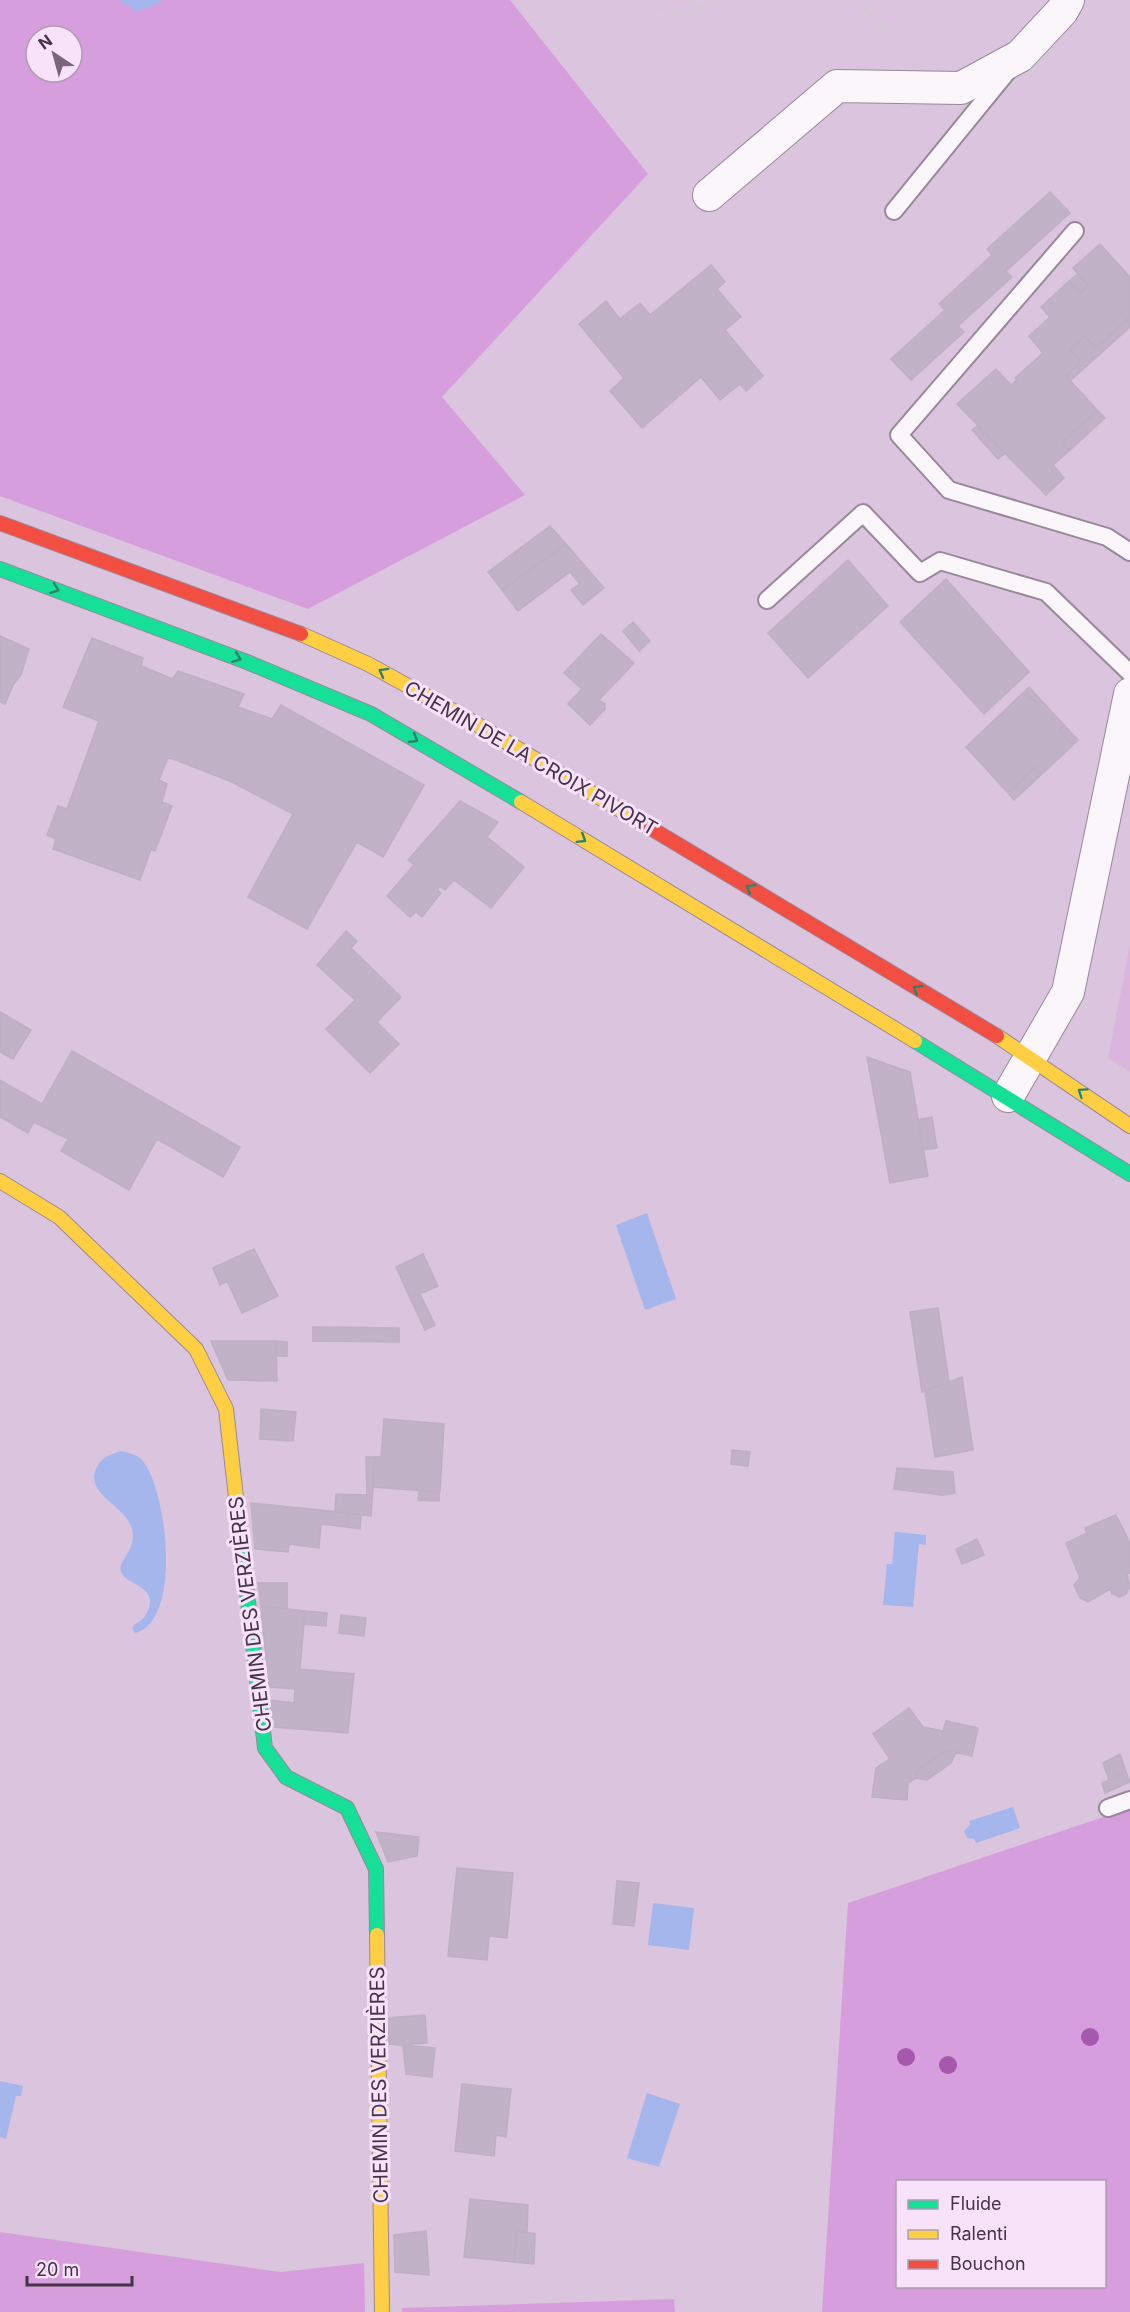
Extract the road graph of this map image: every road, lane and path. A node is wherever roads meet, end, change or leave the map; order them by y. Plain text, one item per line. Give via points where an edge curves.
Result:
1 (655, 0) edge
2 (710, 0) edge
3 (857, 0) edge
4 (1068, 0) edge
5 (888, 35) dead end
6 (1020, 56) junction
7 (709, 195) dead end
8 (894, 211) dead end
9 (1075, 231) dead end
10 (0, 523) edge
11 (1130, 552) edge
12 (0, 569) edge
13 (767, 600) dead end
14 (1130, 673) edge
15 (1130, 694) edge
16 (1031, 1057) junction
17 (1008, 1095) junction
18 (1130, 1126) edge
19 (1130, 1174) edge
20 (0, 1181) edge
21 (1130, 1800) edge
22 (1108, 1808) dead end
23 (382, 2312) edge

1 - 2 path via 671,17 694,12
3 - 5 path
4 - 6 street
6 - 7 street via 961,88 837,86
6 - 8 lane
9 - 11 lane via 899,435 949,490 1107,537
16 -> 10 main road, CHEMIN DE LA CROIX PIVORT via 468,719 368,664 316,639
12 -> 17 main road via 247,662 371,714
13 - 14 lane via 863,513 920,573 940,561 1046,592
15 - 16 street via 1068,992
16 - 17 street
18 -> 16 main road, CHEMIN DE LA CROIX PIVORT
17 - 19 main road
20 - 23 main road, CHEMIN DES VERZIÈRES via 59,1217 196,1349 226,1409 265,1748 286,1777 347,1808 376,1869
21 - 22 lane

